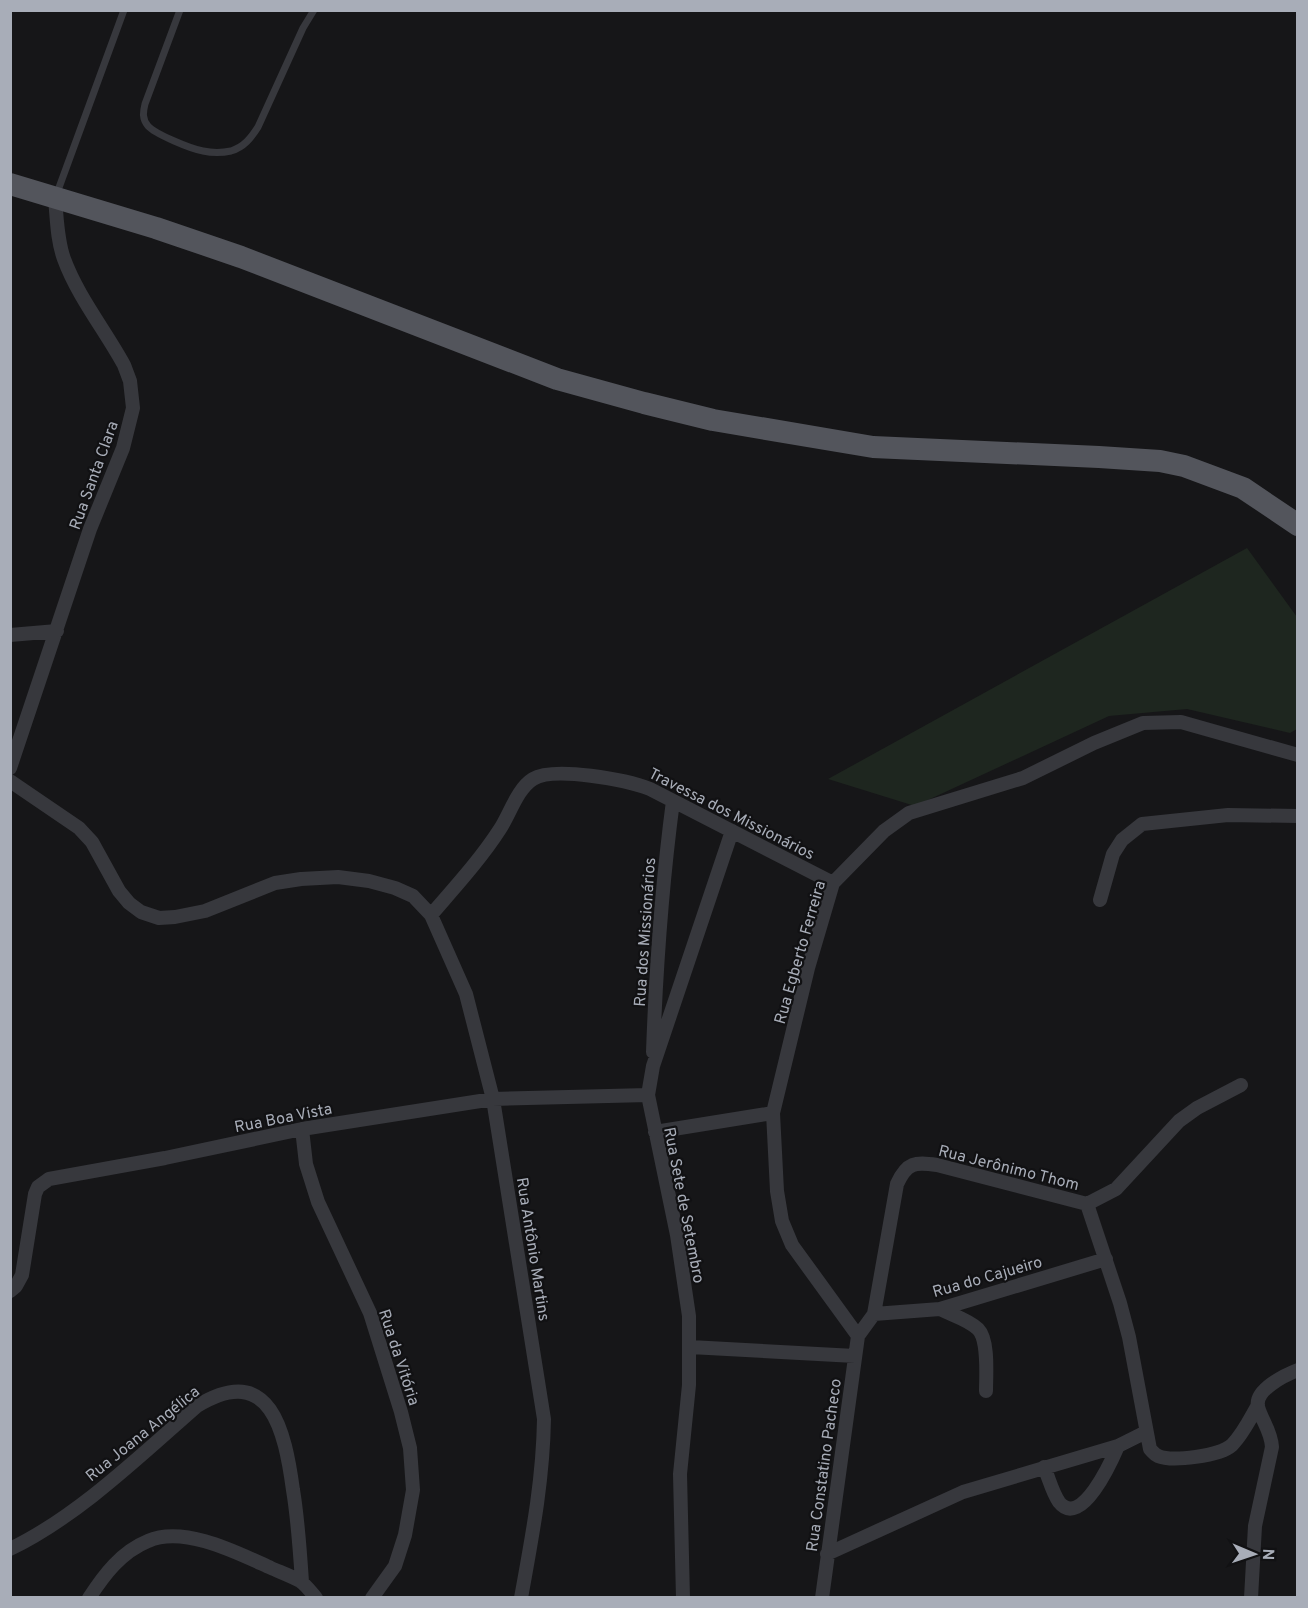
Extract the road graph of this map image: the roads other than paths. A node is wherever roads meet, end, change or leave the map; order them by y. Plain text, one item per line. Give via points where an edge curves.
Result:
1 (124, 10) edge
2 (180, 10) edge
3 (314, 10) edge
4 (10, 184) edge
5 (55, 199) junction
6 (1298, 525) edge
7 (57, 631) junction
8 (10, 635) edge
9 (1298, 755) edge
10 (10, 768) edge
11 (10, 781) edge
12 (673, 801) junction
13 (1298, 816) edge
14 (732, 831) junction
15 (833, 883) junction
16 (1100, 900) dead end
17 (431, 915) junction
18 (653, 1066) junction
19 (1241, 1085) dead end
20 (648, 1095) junction
21 (493, 1100) junction
22 (773, 1113) junction
23 (302, 1129) junction
24 (655, 1132) junction
25 (1087, 1203) junction
26 (1106, 1258) junction
27 (10, 1291) edge
28 (940, 1309) junction
29 (874, 1314) junction
30 (858, 1336) junction
31 (690, 1347) junction
32 (855, 1356) junction
33 (1298, 1370) edge
34 (986, 1391) dead end
35 (1258, 1405) junction
36 (1146, 1432) junction
37 (1118, 1446) junction
38 (1044, 1467) junction
39 (10, 1549) edge
40 (827, 1554) junction
41 (302, 1582) junction
42 (89, 1598) edge
43 (316, 1598) edge
44 (372, 1598) edge
45 (521, 1598) edge
46 (683, 1598) edge
47 (822, 1598) edge
48 (1251, 1598) edge

1 - 5 lane
2 - 3 lane via 143,116 150,129 158,133 202,151 222,153 243,146 258,127
4 - 5 main road
5 - 6 main road via 167,231 557,379 644,403 713,420 873,447 1160,461 1244,488
5 - 7 street, Rua Santa Clara via 63,257 124,365 133,408 123,448 90,530
7 - 8 street
7 - 10 street, Rua Santa Clara
9 - 15 street, Rua Egberto Ferreira via 1182,722 1143,723 1023,778 909,813 884,831
11 - 17 street via 79,828 92,842 129,903 159,918 205,911 275,883 338,877 395,888 413,896
12 - 14 street, Travessa dos Missionários
12 - 17 street, Travessa dos Missionários via 631,782 562,774 531,780 470,871
12 - 18 street, Rua dos Missionários via 655,988
13 - 16 street via 1228,816 1142,824 1122,840 1113,854
14 - 15 street, Travessa dos Missionários
14 - 18 street, Rua Sete de Setembro
15 - 22 street, Rua Egberto Ferreira
17 - 21 street, Rua Antônio Martins via 466,994
18 - 20 street, Rua Sete de Setembro
19 - 25 street via 1179,1121 1116,1189
20 - 21 street, Rua Boa Vista
20 - 24 street, Rua Sete de Setembro
21 - 23 street, Rua Boa Vista
21 - 45 street, Rua Antônio Martins via 544,1419 543,1461
22 - 24 street
22 - 30 street, Rua Egberto Ferreira via 782,1221 792,1245
23 - 27 street, Rua Boa Vista via 42,1183 35,1194 22,1275
23 - 44 street, Rua da Vitória via 306,1164 318,1202 370,1313 410,1448 413,1490 405,1535 395,1566
24 - 31 street, Rua Sete de Setembro via 677,1235
25 - 26 street
25 - 29 street, Rua Jerônimo Thom via 937,1165 919,1163 907,1169 897,1184
26 - 28 street, Rua do Cajueiro
26 - 36 street via 1129,1337
28 - 29 street, Rua do Cajueiro
28 - 34 street via 971,1324 982,1335
29 - 30 street
30 - 32 street, Rua Constatino Pacheco
31 - 32 street
31 - 46 street, Rua Sete de Setembro via 680,1474
32 - 40 street, Rua Constatino Pacheco
33 - 35 street via 1265,1390
35 - 36 street via 1230,1447 1211,1455 1157,1456 1150,1449
35 - 48 street via 1272,1447 1255,1526
36 - 37 street
37 - 38 street
37 - 38 street via 1102,1480 1075,1508 1059,1501
38 - 40 street via 963,1492
39 - 41 street, Rua Joana Angélica via 75,1509 197,1407 215,1395 241,1392 265,1403 283,1433 297,1517
40 - 47 street, Rua Constatino Pacheco
41 - 42 street via 208,1542 164,1536 149,1540 122,1557
41 - 43 street

